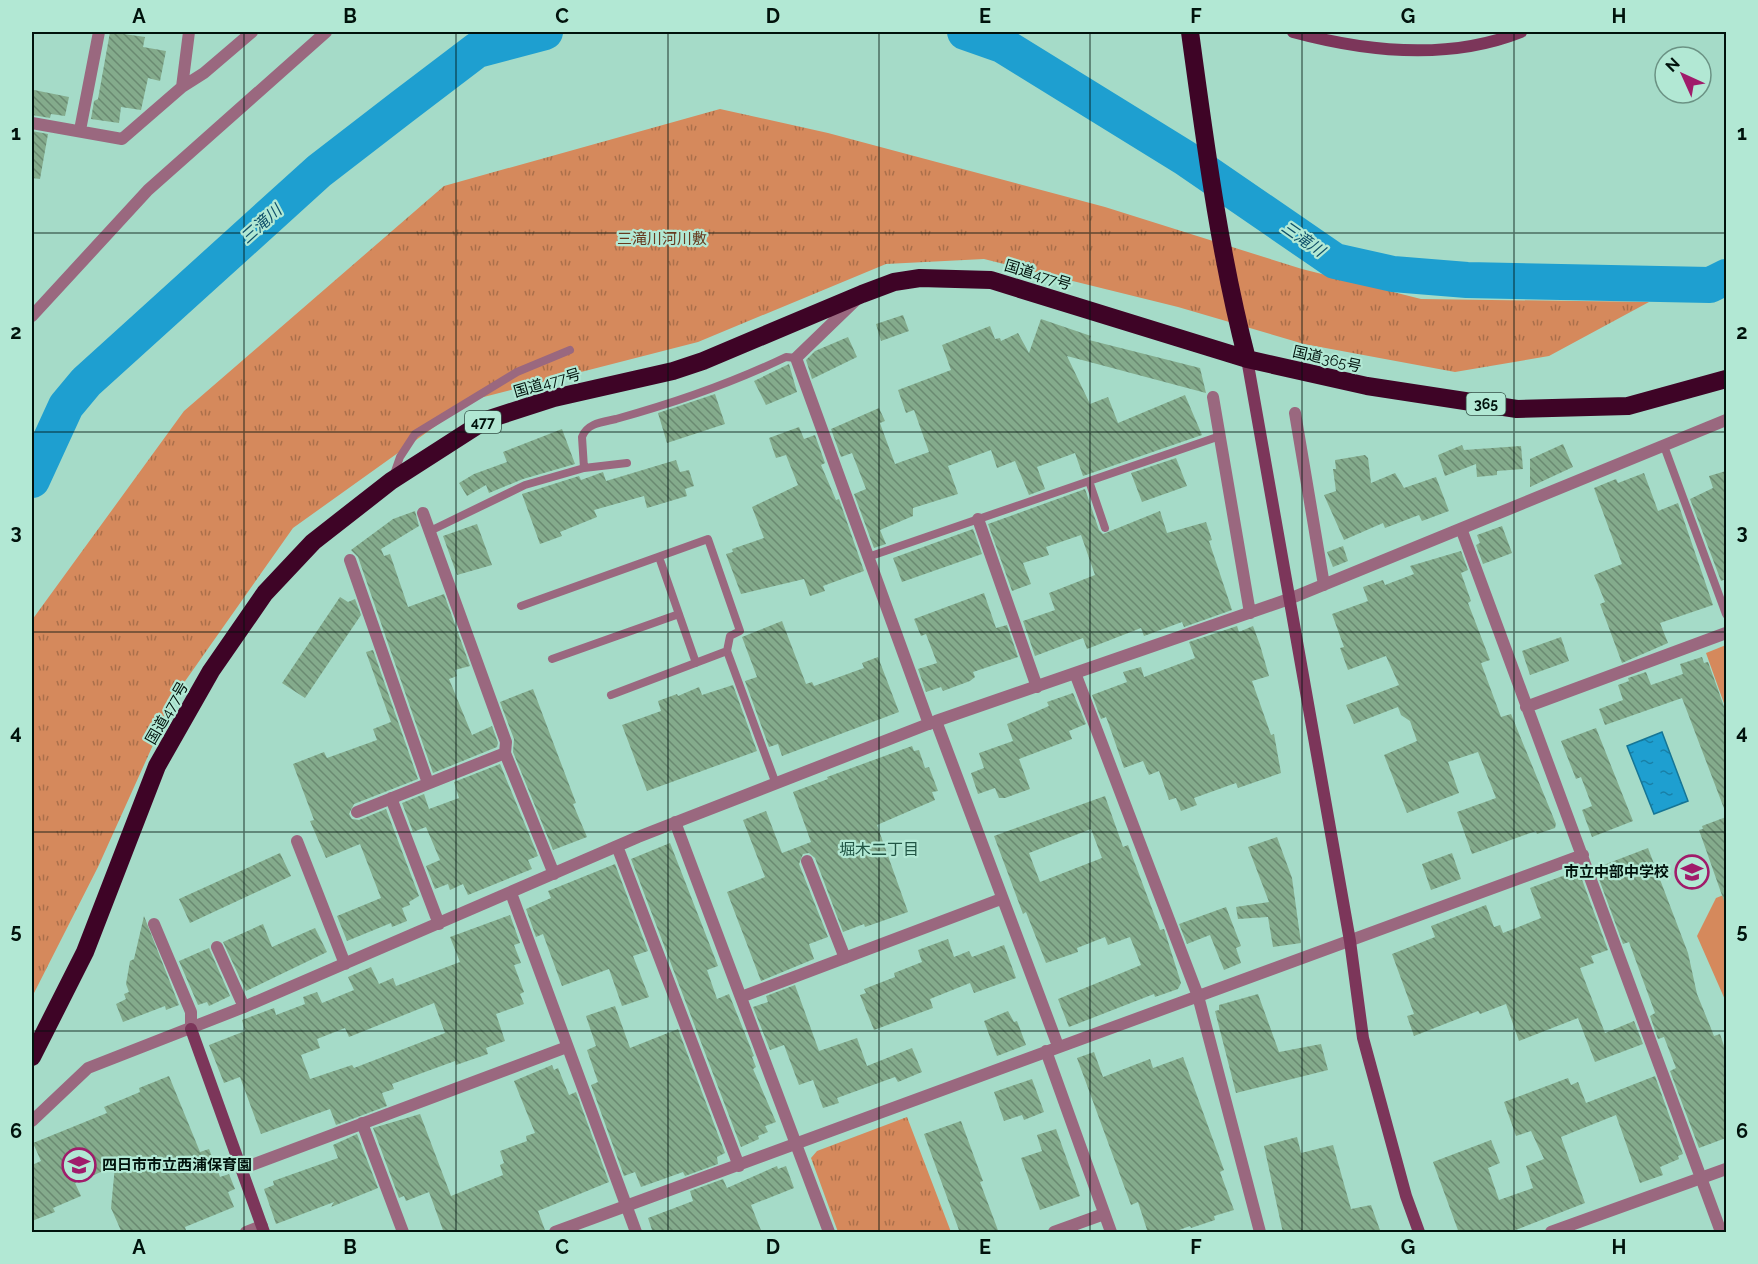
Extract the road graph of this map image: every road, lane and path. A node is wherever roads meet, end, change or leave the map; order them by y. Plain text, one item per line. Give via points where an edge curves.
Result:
1 (99, 32) edge
2 (189, 32) edge
3 (252, 32) edge
4 (326, 32) edge
5 (1190, 32) edge
6 (1293, 32) edge
7 (1521, 32) edge
8 (182, 87) junction
9 (32, 123) edge
10 (80, 130) junction
11 (862, 294) junction
12 (32, 315) edge
13 (570, 350) dead end
14 (796, 358) junction
15 (1247, 359) junction
16 (1726, 379) edge
17 (1213, 397) dead end
18 (1295, 413) dead end
19 (1726, 420) edge
20 (1220, 436) junction
21 (1664, 446) junction
22 (627, 463) dead end
23 (584, 468) junction
24 (392, 481) junction
25 (1089, 481) junction
26 (423, 513) dead end
27 (978, 519) junction
28 (1105, 528) dead end
29 (430, 531) junction
30 (1462, 531) junction
31 (868, 556) junction
32 (659, 557) junction
33 (350, 560) dead end
34 (1324, 585) junction
35 (1289, 599) junction
36 (521, 606) dead end
37 (1250, 613) junction
38 (679, 614) junction
39 (1726, 614) edge
40 (1726, 633) edge
41 (727, 651) junction
42 (552, 659) dead end
43 (696, 663) junction
44 (1075, 673) junction
45 (1037, 687) junction
46 (611, 695) dead end
47 (1526, 707) junction
48 (932, 723) junction
49 (505, 753) junction
50 (428, 783) junction
51 (776, 784) junction
52 (391, 798) junction
53 (357, 812) dead end
54 (675, 822) junction
55 (297, 841) dead end
56 (617, 846) junction
57 (1583, 855) junction
58 (807, 861) dead end
59 (554, 874) junction
60 (511, 893) junction
61 (1001, 899) junction
62 (154, 924) dead end
63 (439, 924) junction
64 (1350, 941) junction
65 (217, 946) dead end
66 (845, 958) junction
67 (345, 964) junction
68 (1198, 996) junction
69 (741, 997) junction
70 (244, 1007) junction
71 (191, 1029) junction
72 (1058, 1046) junction
73 (567, 1047) junction
74 (1046, 1051) junction
75 (32, 1057) edge
76 (32, 1121) edge
77 (362, 1123) junction
78 (797, 1145) junction
79 (740, 1166) junction
80 (241, 1169) junction
81 (1726, 1169) edge
82 (1701, 1179) junction
83 (626, 1205) junction
84 (1104, 1214) junction
85 (263, 1229) edge
86 (246, 1233) edge
87 (403, 1233) edge
88 (555, 1233) edge
89 (636, 1233) edge
90 (829, 1233) edge
91 (1054, 1233) edge
92 (1111, 1233) edge
93 (1260, 1233) edge
94 (1419, 1233) edge
95 (1551, 1233) edge
96 (1721, 1233) edge

1 - 10 street
2 - 8 street
3 - 8 street
4 - 12 street via 148,190
5 - 15 highway via 1208,157
6 - 7 street via 1359,46 1426,52 1470,46
8 - 10 street via 122,139
9 - 10 street
11 - 14 street
11 - 15 highway, 国道477号 / 477 via 894,282 920,278 991,280
11 - 24 highway, 国道477号 / 477 via 673,371 554,398 486,420
13 - 24 lane via 518,372 415,434 400,457
14 - 23 lane via 786,357 728,382 593,425 582,437
14 - 31 street
15 - 16 highway, 国道365号 / 365 via 1366,386 1517,409 1628,406
15 - 35 street
17 - 20 street
18 - 34 street
19 - 21 street
20 - 25 lane
20 - 37 street
21 - 30 street
21 - 39 lane
22 - 23 lane
23 - 29 lane via 525,485
24 - 75 highway, 国道477号 / 477 via 305,550 265,593 212,671 157,766 85,952
25 - 27 lane
25 - 28 lane
26 - 29 street
27 - 31 lane
27 - 45 street
29 - 49 street via 506,742
30 - 34 street
30 - 47 street
31 - 48 street
32 - 36 lane
32 - 38 lane
32 - 41 lane via 708,539 740,631 730,636
33 - 50 street
34 - 35 street
35 - 37 street
35 - 64 street
37 - 44 street
38 - 42 lane
38 - 43 lane
40 - 47 street
41 - 43 lane
41 - 51 lane
43 - 46 lane
44 - 45 street
44 - 68 street
45 - 48 street
47 - 57 street
48 - 51 street
48 - 61 street
49 - 50 street
49 - 59 street
50 - 52 street
51 - 54 street
52 - 53 street
52 - 63 street
54 - 56 street
54 - 69 street
55 - 67 street
56 - 59 street
56 - 79 street
57 - 64 street
57 - 82 street
58 - 66 street
59 - 60 street
60 - 63 street
60 - 73 street
61 - 66 street
61 - 72 street
62 - 71 street via 191,1012
63 - 67 street
64 - 68 street
64 - 94 street via 1363,1038
65 - 70 street
66 - 69 street
67 - 70 street
68 - 72 street
68 - 93 street
69 - 78 street
70 - 71 street
71 - 76 street via 88,1068
71 - 80 street
72 - 74 street
73 - 77 street
73 - 83 street
74 - 78 street
74 - 84 street
77 - 80 street
77 - 87 street
78 - 79 street
78 - 90 street
79 - 83 street via 639,1204
80 - 85 street
81 - 82 street
82 - 95 street
82 - 96 street
83 - 88 street
83 - 89 street
84 - 91 street
84 - 92 street
85 - 86 street

